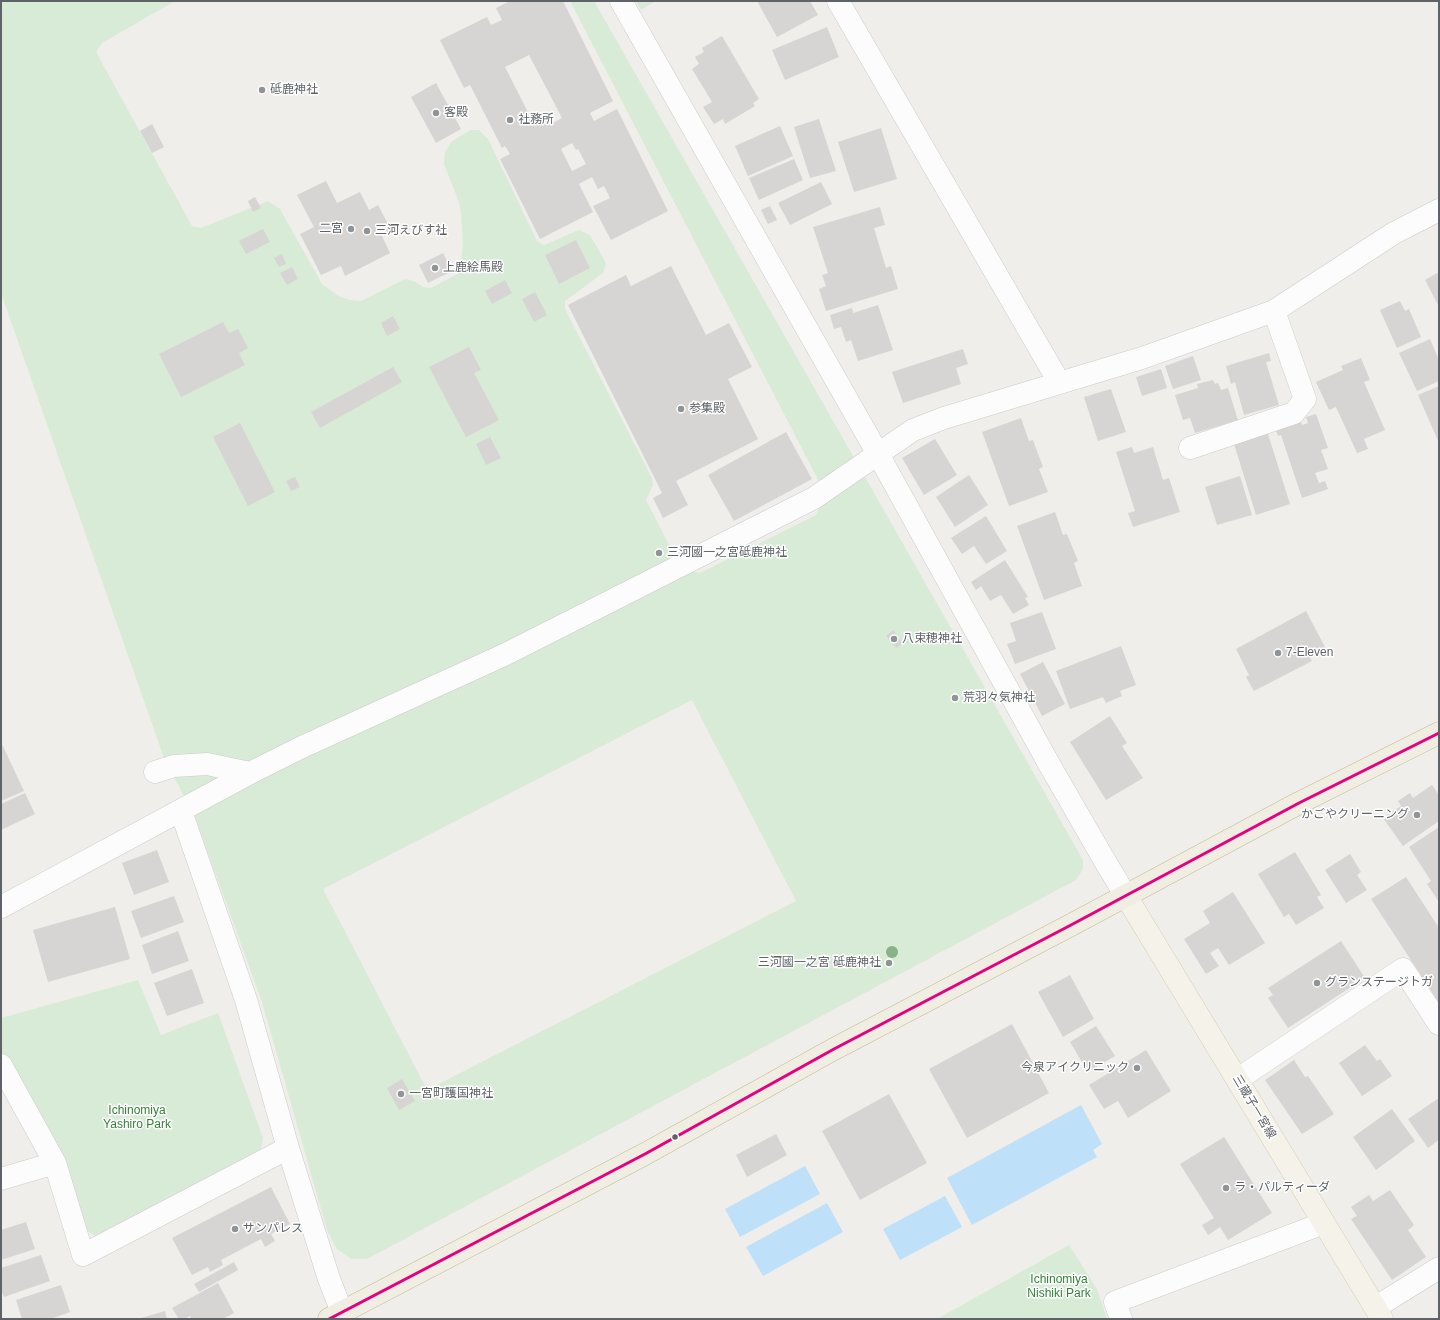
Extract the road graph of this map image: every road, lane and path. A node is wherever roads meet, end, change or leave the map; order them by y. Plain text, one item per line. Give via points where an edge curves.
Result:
1 (621, 1) edge
2 (838, 1) edge
3 (1439, 210) edge
4 (1274, 311) junction
5 (1059, 382) junction
6 (1190, 448) dead end
7 (878, 454) junction
8 (1439, 733) edge
9 (155, 772) dead end
10 (250, 773) junction
11 (181, 811) junction
12 (1126, 896) junction
13 (1, 907) edge
14 (1439, 1024) edge
15 (1, 1065) edge
16 (1238, 1079) junction
17 (288, 1148) junction
18 (55, 1163) junction
19 (1, 1179) edge
20 (1324, 1223) junction
21 (1439, 1268) edge
22 (1379, 1313) edge
23 (335, 1315) edge
24 (1121, 1319) edge

1 - 7 street
2 - 5 street
3 - 4 street via 1394,233
4 - 5 street via 1142,358
4 - 6 street via 1305,399 1294,413
5 - 7 street via 913,430
7 - 10 street via 814,498 654,580 506,654
7 - 12 street via 1049,764
8 - 12 highway via 1299,803
9 - 10 street via 174,766 207,764
10 - 11 street
11 - 13 street
11 - 17 street via 246,1000
12 - 16 main road, 三蔵子一宮線
12 - 23 highway via 834,1049 645,1154
14 - 16 street via 1403,969
15 - 18 street
16 - 20 main road, 三蔵子一宮線
17 - 18 street via 82,1255
17 - 23 street via 329,1279
18 - 19 street
20 - 22 main road, 三蔵子一宮線
20 - 24 street via 1115,1302
21 - 22 street

